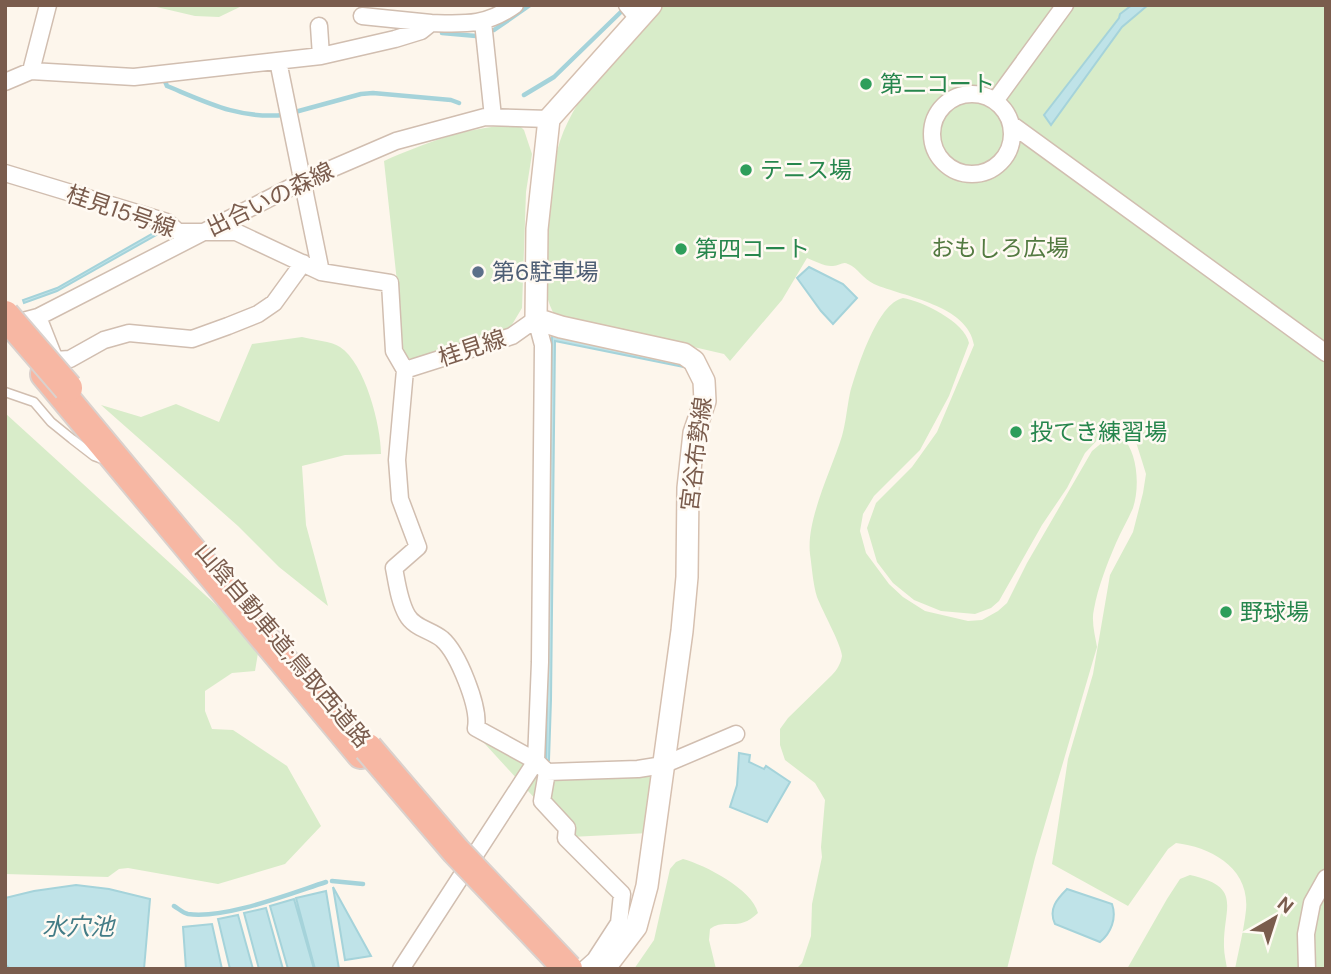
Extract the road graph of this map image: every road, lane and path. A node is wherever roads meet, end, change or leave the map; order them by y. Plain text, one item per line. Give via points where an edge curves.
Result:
1 (48, 5) edge
2 (515, 5) edge
3 (1065, 5) edge
4 (638, 9) edge
5 (362, 16) dead end
6 (483, 22) junction
7 (431, 23) junction
8 (319, 26) dead end
9 (321, 56) junction
10 (278, 61) junction
11 (31, 71) junction
12 (5, 82) edge
13 (995, 101) junction
14 (493, 117) junction
15 (549, 119) junction
16 (1011, 124) junction
17 (5, 173) edge
18 (303, 181) junction
19 (200, 232) junction
20 (303, 263) junction
21 (321, 272) junction
22 (5, 315) edge
23 (38, 317) junction
24 (536, 319) junction
25 (5, 326) edge
26 (1326, 353) edge
27 (405, 370) junction
28 (66, 391) junction
29 (5, 392) edge
30 (121, 466) junction
31 (736, 734) dead end
32 (364, 751) junction
33 (663, 765) junction
34 (541, 766) junction
35 (1326, 878) edge
36 (401, 969) edge
37 (555, 969) edge
38 (568, 969) edge
39 (585, 969) edge
40 (604, 969) edge
41 (1307, 969) edge

1 - 11 street
2 - 6 street
3 - 13 street
4 - 15 street
5 - 7 street
6 - 7 street
6 - 14 street
7 - 9 street via 395,39
8 - 9 street
9 - 10 street
10 - 11 street via 134,77
10 - 18 street
11 - 12 street
13 - 16 street
13 - 16 street via 972,94 947,102 932,124 934,151 942,162 965,175 992,170 1009,150
14 - 15 street, 出合いの森線
14 - 18 street, 出合いの森線 via 396,141
15 - 24 street via 537,229
16 - 26 street
17 - 19 street, 桂見15号線 via 167,222 178,233
18 - 19 street, 出合いの森線
18 - 21 street
19 - 20 street, 桂見15号線 via 236,232
19 - 23 street, 出合いの森線
20 - 21 street, 桂見15号線
20 - 23 street via 274,303 258,314 192,339 129,333 104,340 70,359 55,360
21 - 27 street, 桂見15号線 via 390,283 394,351
22 - 28 highway, 山陰自動車道;鳥取西道路, bridge
23 - 25 street, 出合いの森線
24 - 27 street, 桂見線 via 512,336
24 - 33 street, 宮谷布勢線 via 684,354 694,360 704,381 705,401 694,433 688,488 682,631
24 - 34 street via 543,345
25 - 28 highway, 山陰自動車道;鳥取西道路
27 - 34 street, 桂見15号線 via 397,460 400,499 418,547 394,568 398,592 407,616 448,645 466,678 476,728
28 - 30 highway, 山陰自動車道;鳥取西道路
28 - 32 highway, 山陰自動車道;鳥取西道路
29 - 30 lane via 34,402 94,456
30 - 32 highway, 山陰自動車道;鳥取西道路
31 - 33 street
32 - 37 highway, 山陰自動車道;鳥取西道路 via 450,857
32 - 38 highway, 山陰自動車道;鳥取西道路, bridge
33 - 34 street via 638,769
33 - 40 street, 宮谷布勢線 via 639,917
34 - 36 street
34 - 39 street via 542,801 567,828 566,838 622,894 619,923
35 - 41 street via 1312,903 1306,934

